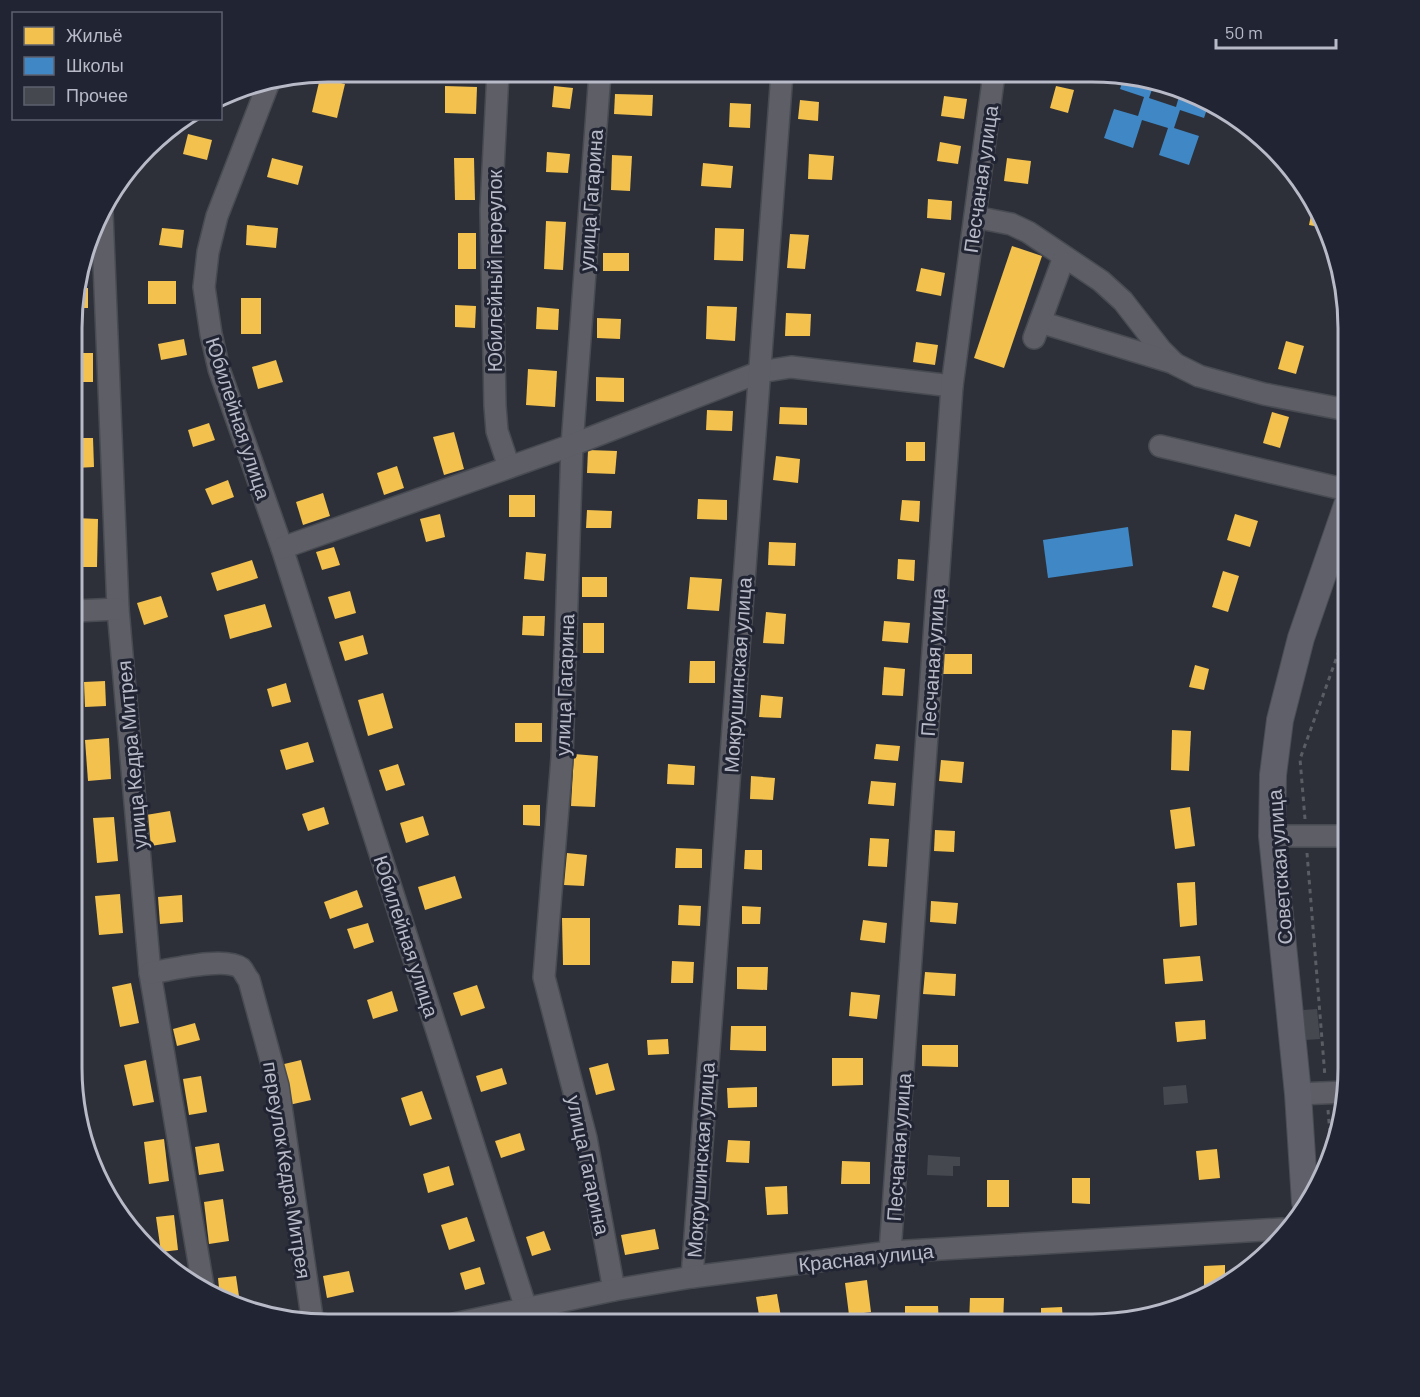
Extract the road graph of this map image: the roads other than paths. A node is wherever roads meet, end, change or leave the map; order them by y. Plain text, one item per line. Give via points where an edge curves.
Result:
1 (498, 82) edge
2 (599, 82) edge
3 (781, 82) edge
4 (993, 82) edge
5 (265, 91) edge
6 (975, 218) junction
7 (103, 231) edge
8 (1064, 257) junction
9 (1175, 364) junction
10 (760, 372) junction
11 (952, 386) junction
12 (1338, 408) edge
13 (572, 445) junction
14 (1161, 446) dead end
15 (509, 467) junction
16 (1338, 488) edge
17 (1338, 532) edge
18 (282, 548) junction
19 (118, 609) junction
20 (82, 610) edge
21 (1272, 836) junction
22 (1338, 836) edge
23 (150, 973) junction
24 (1336, 1093) edge
25 (1298, 1094) junction
26 (1304, 1191) edge
27 (1277, 1229) edge
28 (890, 1252) junction
29 (692, 1277) junction
30 (202, 1279) edge
31 (614, 1290) junction
32 (312, 1314) edge
33 (528, 1314) edge
34 (538, 1314) edge

1 - 15 street, Юбилейный переулок via 492,209 495,406 497,431
2 - 13 street, улица Гагарина
3 - 10 street, Мокрушинская улица
4 - 6 street, Песчаная улица
5 - 18 street, Юбилейная улица via 218,216 204,287 219,369
6 - 8 street via 1028,232
6 - 11 street, Песчаная улица
7 - 19 street, улица Кедра Митрея
8 - 9 street via 1123,301
8 - 9 street via 1037,330
9 - 12 street via 1199,376 1264,394
10 - 11 street via 791,367
10 - 13 street
10 - 29 street, Мокрушинская улица
11 - 28 street, Песчаная улица
13 - 15 street
13 - 31 street, улица Гагарина via 562,758 544,976 586,1138
14 - 16 street
15 - 18 street
17 - 21 main road, Советская улица via 1301,638 1280,720 1273,775
18 - 33 street, Юбилейная улица
19 - 20 street
19 - 23 street, улица Кедра Митрея
21 - 22 street
21 - 25 main road, Советская улица
23 - 30 street, улица Кедра Митрея
23 - 32 street, переулок Кедра Митрея via 229,964 241,969 249,980 278,1086
24 - 25 street
25 - 26 main road, Советская улица
27 - 28 street, Красная улица
28 - 29 street, Красная улица
29 - 31 street, Красная улица
31 - 34 street, Красная улица

